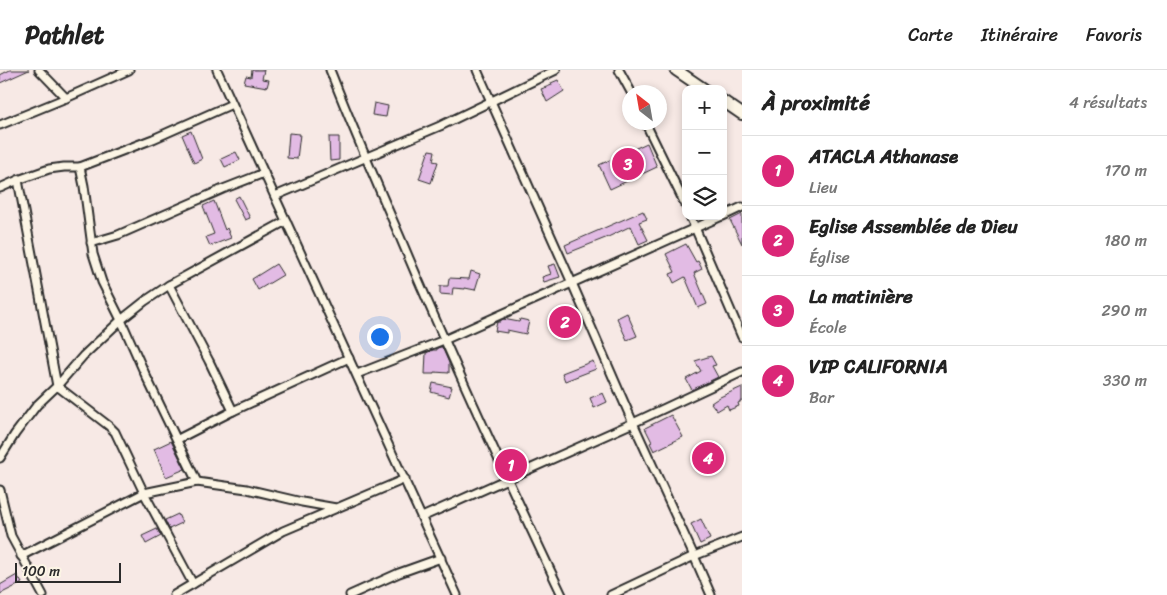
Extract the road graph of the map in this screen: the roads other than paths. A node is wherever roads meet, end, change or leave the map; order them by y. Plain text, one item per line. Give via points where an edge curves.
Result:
1 (39, 70) edge
2 (128, 70) edge
3 (217, 70) edge
4 (330, 70) edge
5 (477, 70) edge
6 (556, 70) edge
7 (620, 70) edge
8 (676, 70) edge
9 (627, 85) edge
10 (698, 85) edge
11 (66, 98) junction
12 (490, 102) junction
13 (232, 104) junction
14 (727, 104) edge
15 (742, 114) edge
16 (0, 125) edge
17 (649, 130) edge
18 (366, 158) junction
19 (80, 167) junction
20 (264, 173) junction
21 (18, 180) junction
22 (0, 188) edge
23 (275, 196) junction
24 (682, 198) edge
25 (742, 207) edge
26 (727, 214) edge
27 (692, 220) edge
28 (714, 220) edge
29 (286, 221) junction
30 (695, 228) junction
31 (91, 243) junction
32 (572, 283) junction
33 (169, 285) junction
34 (121, 320) junction
35 (742, 337) edge
36 (444, 340) junction
37 (349, 358) junction
38 (742, 372) edge
39 (356, 374) junction
40 (57, 386) junction
41 (233, 411) junction
42 (633, 423) junction
43 (178, 439) junction
44 (0, 458) edge
45 (507, 478) junction
46 (405, 480) junction
47 (198, 482) junction
48 (0, 490) edge
49 (144, 493) junction
50 (336, 508) junction
51 (422, 517) junction
52 (742, 537) edge
53 (21, 556) junction
54 (694, 556) junction
55 (441, 558) junction
56 (193, 584) junction
57 (43, 595) edge
58 (174, 595) edge
59 (350, 595) edge
60 (457, 595) edge
61 (562, 595) edge
62 (611, 595) edge
63 (711, 595) edge

1 - 11 street
2 - 11 street
3 - 13 street
4 - 18 street
5 - 12 street
6 - 12 street
7 - 9 street
8 - 10 main road
11 - 16 street
12 - 18 street
12 - 32 street
13 - 19 street
13 - 20 street
14 - 15 main road
17 - 24 street
18 - 23 street
18 - 36 street
19 - 21 street via 49,169
19 - 31 street
20 - 23 street
20 - 31 street via 118,236
21 - 22 street
21 - 40 street
23 - 29 street
25 - 26 street
27 - 30 street
28 - 30 street
29 - 33 street
29 - 37 street
30 - 32 street
30 - 35 street
31 - 34 street via 102,282
32 - 36 street
32 - 42 street
33 - 34 street
33 - 41 street
34 - 40 street
34 - 43 street
36 - 39 street
36 - 45 street
37 - 39 street
37 - 41 street
38 - 42 street
39 - 46 street
40 - 44 street via 37,406
40 - 49 street via 115,432
41 - 43 street
42 - 45 street
42 - 54 street
43 - 47 street
45 - 51 street
45 - 61 street
46 - 50 street
46 - 51 street
47 - 49 street
47 - 50 street
48 - 53 street via 11,536
49 - 53 street
49 - 56 street
50 - 56 street via 283,531
51 - 55 street
52 - 54 street
53 - 57 street
54 - 62 street
54 - 63 street
55 - 59 street
55 - 60 street
56 - 58 street

